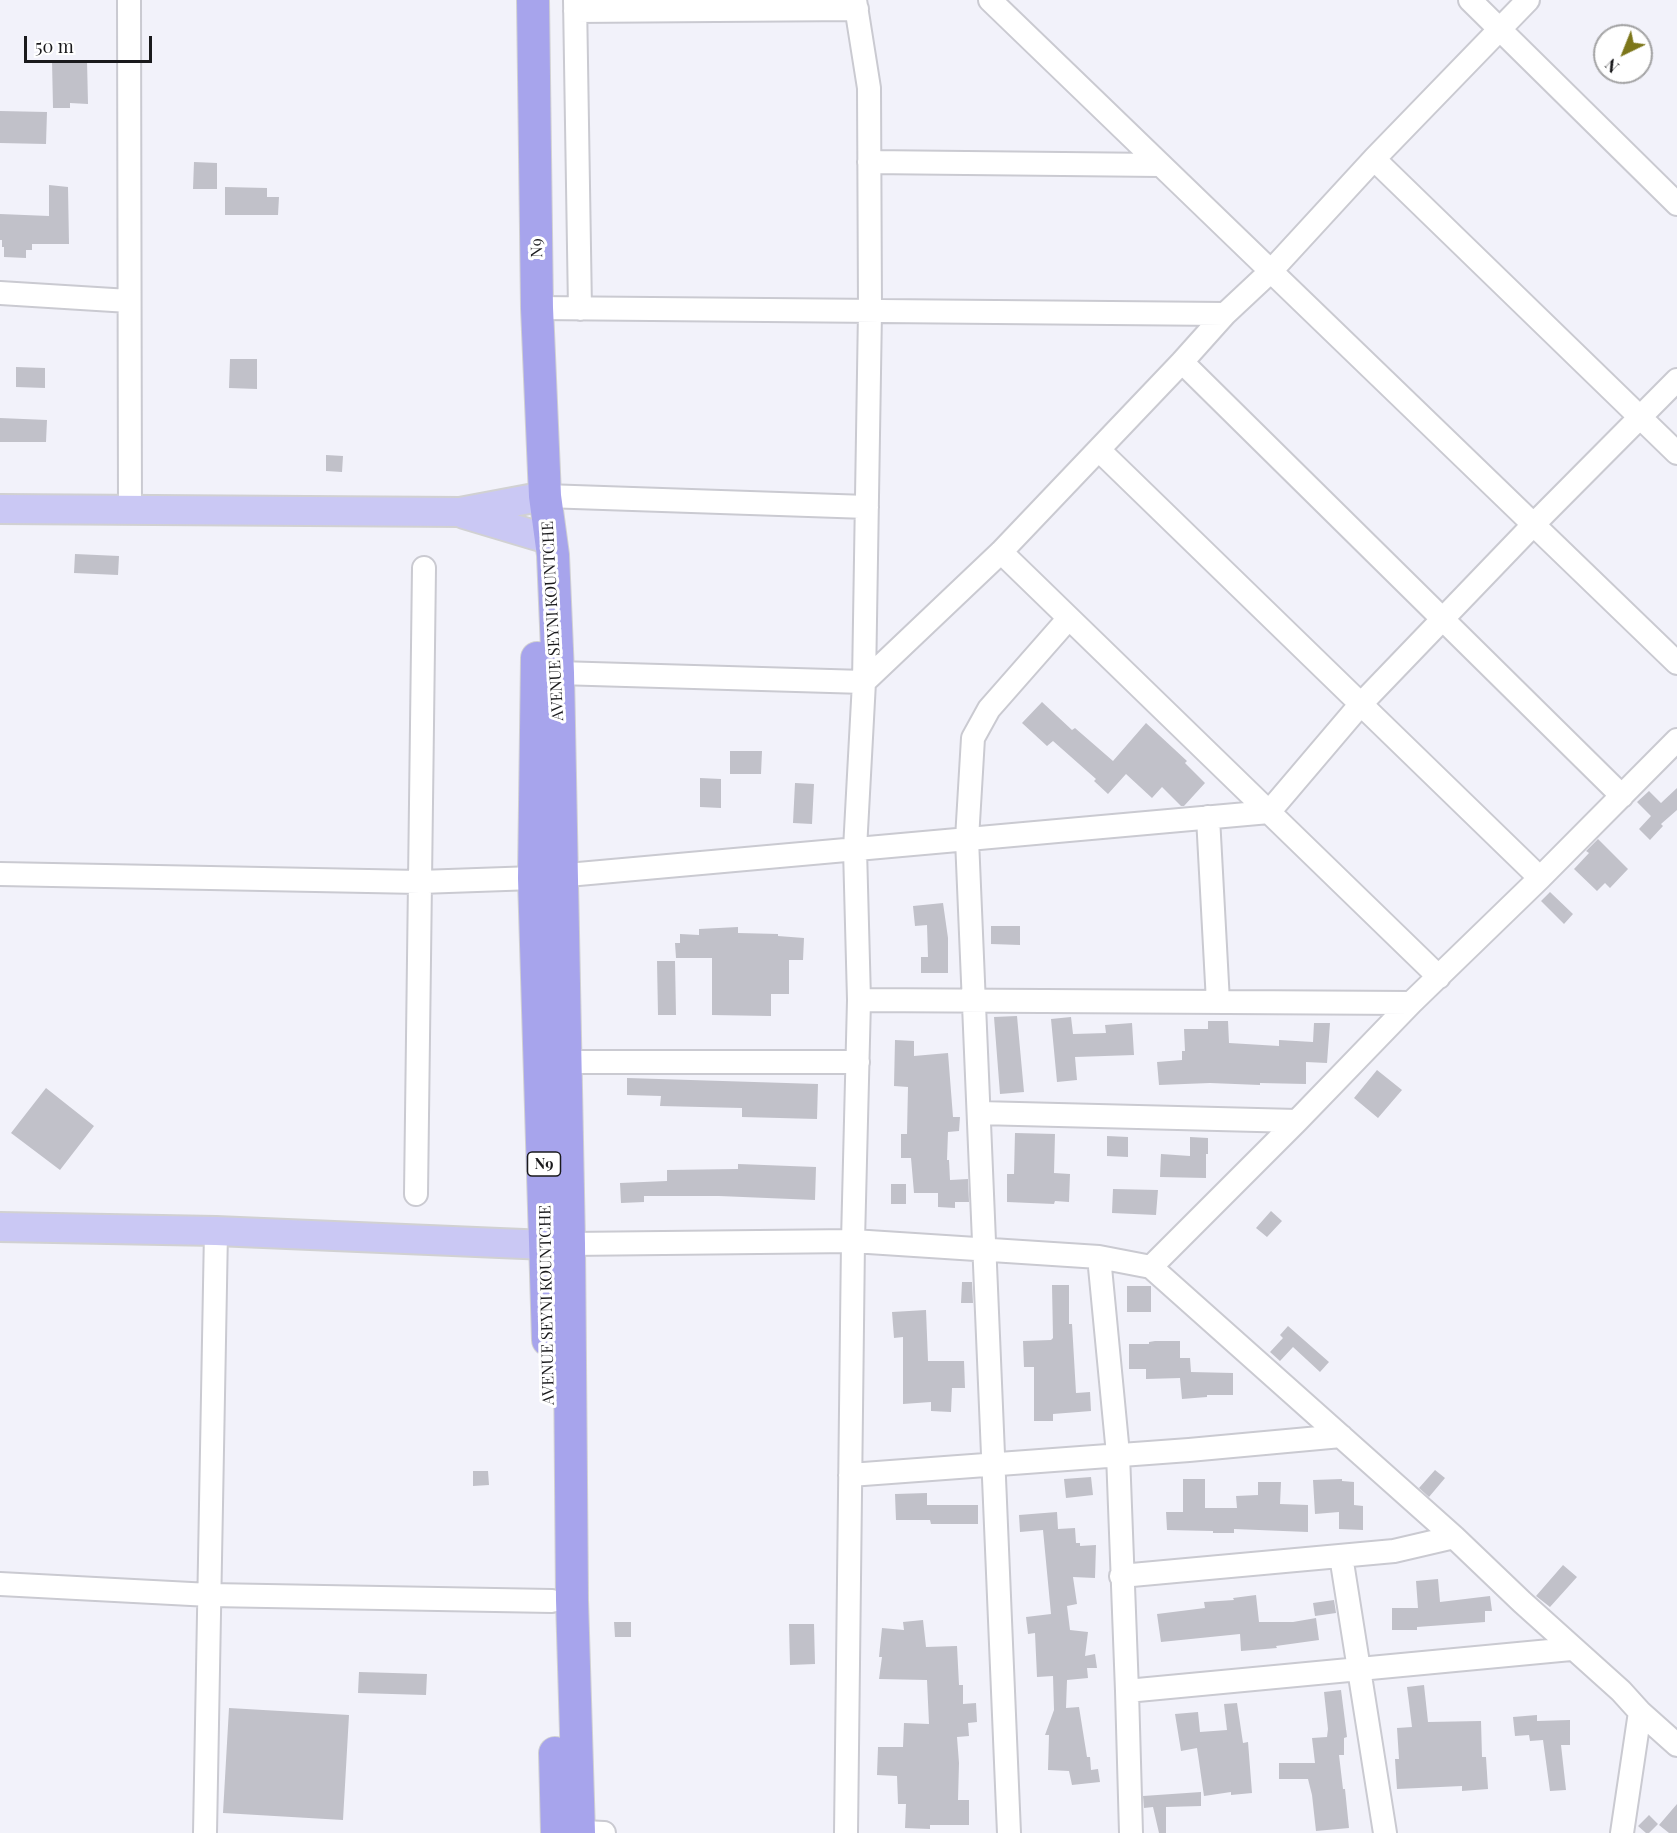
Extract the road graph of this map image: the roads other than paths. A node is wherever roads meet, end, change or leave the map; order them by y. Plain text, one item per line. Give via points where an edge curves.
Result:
1 (129, 0) edge
2 (533, 0) edge
3 (990, 0) edge
4 (1470, 0) edge
5 (1528, 0) edge
6 (856, 4) edge
7 (575, 5) edge
8 (1499, 29) junction
9 (1374, 159) junction
10 (869, 162) junction
11 (1160, 165) junction
12 (1677, 204) edge
13 (1271, 271) junction
14 (0, 293) edge
15 (129, 301) junction
16 (537, 308) junction
17 (580, 309) junction
18 (870, 311) junction
19 (1225, 314) junction
20 (1182, 362) junction
21 (1677, 380) edge
22 (1640, 416) junction
23 (1099, 450) junction
24 (1677, 453) edge
25 (545, 496) junction
26 (867, 507) junction
27 (0, 509) edge
28 (130, 511) junction
29 (459, 512) junction
30 (1533, 525) junction
31 (545, 538) junction
32 (1001, 552) junction
33 (424, 568) dead end
34 (1069, 618) junction
35 (1442, 620) junction
36 (1677, 663) edge
37 (558, 673) junction
38 (864, 682) junction
39 (1360, 705) junction
40 (1677, 740) edge
41 (1622, 796) junction
42 (1269, 812) junction
43 (1208, 817) junction
44 (967, 839) junction
45 (855, 849) junction
46 (0, 874) edge
47 (548, 877) junction
48 (1540, 878) junction
49 (420, 882) junction
50 (1439, 977) junction
51 (859, 1000) junction
52 (974, 1001) junction
53 (1218, 1002) junction
54 (1411, 1003) junction
55 (565, 1062) junction
56 (858, 1062) junction
57 (979, 1113) junction
58 (1297, 1121) junction
59 (416, 1194) dead end
60 (0, 1227) edge
61 (216, 1231) junction
62 (853, 1241) junction
63 (558, 1244) junction
64 (984, 1249) junction
65 (1099, 1257) junction
66 (1151, 1267) junction
67 (1341, 1436) junction
68 (1118, 1454) junction
69 (994, 1464) junction
70 (850, 1475) junction
71 (1454, 1536) junction
72 (1341, 1557) junction
73 (1121, 1576) junction
74 (0, 1584) edge
75 (210, 1595) junction
76 (552, 1601) junction
77 (1571, 1649) junction
78 (1358, 1668) junction
79 (1127, 1691) junction
80 (1640, 1712) junction
81 (1677, 1745) edge
82 (575, 1832) edge
83 (205, 1833) edge
84 (846, 1833) edge
85 (1009, 1833) edge
86 (1131, 1833) edge
87 (1385, 1833) edge
88 (1622, 1833) edge

1 - 15 street
2 - 16 highway, N9
3 - 11 street
4 - 8 street
5 - 8 street
6 - 7 street
6 - 10 street via 869,88
7 - 17 street
8 - 9 street
8 - 12 street
9 - 13 street
9 - 22 street
10 - 11 street
10 - 18 street
11 - 13 street
13 - 19 street
13 - 30 street
14 - 15 street
15 - 28 street
16 - 17 street
16 - 25 highway, N9
17 - 18 street
18 - 19 street
18 - 26 street
19 - 20 street
20 - 23 street
20 - 35 street
21 - 22 street
22 - 24 street
22 - 30 street
23 - 32 street
23 - 39 street
25 - 26 street
25 - 29 main road
25 - 31 highway, AVENUE SEYNI KOUNTCHE / N9
26 - 38 street
27 - 28 main road
28 - 29 main road
29 - 31 main road
30 - 35 street
30 - 36 street
31 - 37 highway, AVENUE SEYNI KOUNTCHE / N9
31 - 47 highway, AVENUE SEYNI KOUNTCHE / N9
32 - 34 street
32 - 38 street
33 - 49 street
34 - 42 street
34 - 44 street via 989,709 973,738
35 - 39 street
35 - 41 street
37 - 38 street
37 - 47 highway, AVENUE SEYNI KOUNTCHE / N9
38 - 45 street
39 - 42 street
39 - 48 street
40 - 41 street
41 - 48 street
42 - 43 street
42 - 50 street
43 - 44 street
43 - 53 street
44 - 45 street
44 - 52 street
45 - 47 street
45 - 51 street
46 - 49 street
47 - 49 street
47 - 55 highway, AVENUE SEYNI KOUNTCHE / N9
47 - 63 highway, AVENUE SEYNI KOUNTCHE / N9
48 - 50 street
49 - 59 street
50 - 54 street
51 - 52 street
51 - 56 street
52 - 53 street
52 - 57 street
53 - 54 street
54 - 58 street
55 - 56 street
55 - 63 highway, AVENUE SEYNI KOUNTCHE / N9
56 - 62 street
57 - 58 street
57 - 64 street
58 - 66 street
60 - 61 main road
61 - 63 main road
61 - 75 street
62 - 63 street
62 - 64 street
62 - 70 street
63 - 76 highway, AVENUE SEYNI KOUNTCHE / N9
63 - 82 highway, AVENUE SEYNI KOUNTCHE / N9 via 572,1600
64 - 65 street
64 - 69 street
65 - 66 street
65 - 68 street
66 - 67 street
67 - 68 street
67 - 71 street
68 - 69 street
68 - 73 street
69 - 70 street
69 - 85 street
70 - 84 street
71 - 72 street via 1394,1551
71 - 77 street
72 - 73 street
72 - 78 street
73 - 79 street
74 - 75 street
75 - 76 street
75 - 83 street
76 - 82 highway, AVENUE SEYNI KOUNTCHE / N9
77 - 78 street
77 - 80 street
78 - 79 street
78 - 87 street
79 - 86 street
80 - 81 street
80 - 88 street

